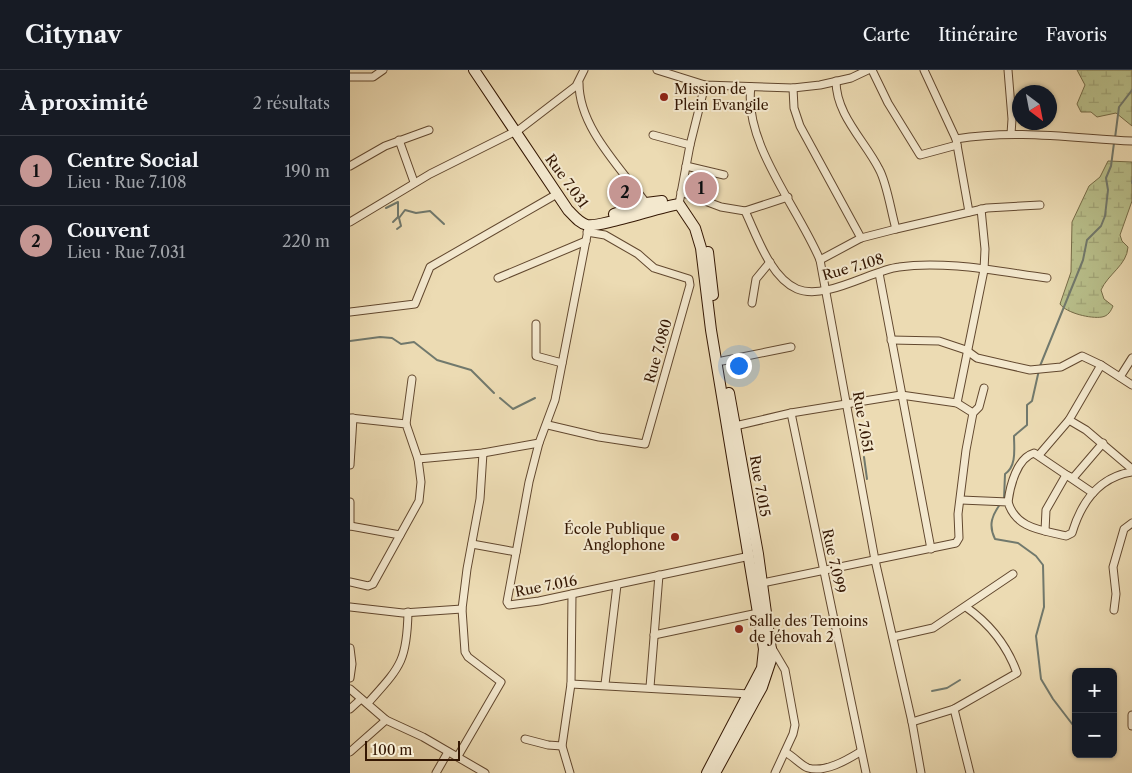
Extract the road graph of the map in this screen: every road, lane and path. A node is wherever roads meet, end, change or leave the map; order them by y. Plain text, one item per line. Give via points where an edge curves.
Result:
1 (383, 70) edge
2 (474, 70) edge
3 (481, 70) edge
4 (584, 70) edge
5 (657, 70) edge
6 (868, 70) edge
7 (872, 70) edge
8 (924, 70) edge
9 (1008, 70) edge
10 (851, 74) edge
11 (350, 76) edge
12 (836, 81) junction
13 (579, 83) junction
14 (705, 86) junction
15 (751, 87) junction
16 (793, 88) junction
17 (430, 130) dead end
18 (517, 130) junction
19 (1011, 134) junction
20 (653, 135) dead end
21 (399, 140) junction
22 (1132, 141) edge
23 (956, 142) junction
24 (690, 145) junction
25 (350, 166) edge
26 (686, 166) junction
27 (724, 175) dead end
28 (414, 182) junction
29 (557, 194) junction
30 (788, 197) junction
31 (680, 198) junction
32 (646, 203) junction
33 (1040, 205) dead end
34 (980, 209) junction
35 (745, 211) junction
36 (969, 212) junction
37 (350, 222) edge
38 (589, 229) junction
39 (896, 229) junction
40 (861, 238) junction
41 (586, 241) junction
42 (820, 260) junction
43 (770, 262) junction
44 (984, 270) junction
45 (879, 272) junction
46 (498, 278) dead end
47 (1047, 278) dead end
48 (826, 289) junction
49 (752, 303) dead end
50 (350, 312) edge
51 (536, 324) dead end
52 (890, 340) junction
53 (791, 347) dead end
54 (966, 350) junction
55 (1132, 358) edge
56 (722, 361) junction
57 (562, 363) junction
58 (1101, 365) junction
59 (1120, 377) junction
60 (412, 379) dead end
61 (1132, 385) edge
62 (984, 388) dead end
63 (901, 395) junction
64 (957, 403) junction
65 (847, 404) junction
66 (791, 413) junction
67 (973, 413) junction
68 (352, 418) edge
69 (1069, 420) junction
70 (406, 424) junction
71 (548, 425) junction
72 (735, 426) junction
73 (539, 443) junction
74 (1103, 443) junction
75 (483, 453) junction
76 (1039, 455) junction
77 (418, 459) junction
78 (350, 465) edge
79 (1132, 470) edge
80 (1066, 475) junction
81 (1093, 493) junction
82 (961, 500) junction
83 (350, 502) edge
84 (1008, 502) junction
85 (1132, 523) edge
86 (350, 526) edge
87 (1045, 531) junction
88 (400, 535) junction
89 (472, 544) junction
90 (931, 549) junction
91 (516, 552) junction
92 (750, 556) junction
93 (875, 560) junction
94 (823, 570) junction
95 (1013, 574) dead end
96 (660, 576) junction
97 (350, 582) edge
98 (762, 583) junction
99 (617, 584) junction
100 (572, 594) junction
101 (350, 607) edge
102 (966, 607) junction
103 (462, 609) junction
104 (1114, 610) dead end
105 (408, 612) junction
106 (758, 613) junction
107 (654, 635) junction
108 (893, 636) junction
109 (350, 648) edge
110 (771, 648) junction
111 (350, 678) edge
112 (571, 684) junction
113 (605, 684) junction
114 (650, 687) junction
115 (350, 689) edge
116 (750, 694) junction
117 (361, 699) junction
118 (368, 704) junction
119 (350, 709) edge
120 (954, 709) junction
121 (1132, 715) edge
122 (386, 720) junction
123 (912, 722) junction
124 (1132, 726) edge
125 (525, 739) dead end
126 (562, 746) junction
127 (350, 752) edge
128 (448, 752) junction
129 (785, 752) junction
130 (860, 752) junction
131 (458, 756) junction
132 (436, 773) edge
133 (485, 773) edge
134 (570, 773) edge
135 (707, 773) edge
136 (716, 773) edge
137 (775, 773) edge
138 (866, 773) edge
139 (921, 773) edge
140 (970, 773) edge

1 - 11 street via 373,77
2 - 18 main road, Rue 7.031
3 - 18 main road, Rue 7.031
4 - 13 street
5 - 14 street
6 - 10 street
7 - 23 street via 920,155
8 - 23 street
9 - 19 street
10 - 12 street
12 - 16 street
12 - 39 street via 836,94 843,111 880,171
13 - 18 street
13 - 32 street via 581,100 593,130
14 - 15 street
14 - 24 street
15 - 16 street
15 - 30 street, Rue 7.051 via 749,102 754,129
16 - 40 street via 794,108 800,126
17 - 21 street
18 - 28 street
18 - 29 main road, Rue 7.031
18 - 32 main road, Rue 7.031 via 582,217 600,218
19 - 22 street
19 - 23 street via 984,134
20 - 24 street
21 - 25 street
21 - 28 street
23 - 36 street
24 - 26 street
26 - 27 street
26 - 31 street
28 - 37 street
29 - 38 main road, Rue 7.031 via 568,210
29 - 50 street via 430,267 415,304
30 - 35 street
30 - 42 street, Rue 7.051
31 - 32 main road, Rue 7.031
31 - 35 street
31 - 38 main road, Rue 7.031
31 - 56 main road, Rue 7.015 via 706,243
31 - 92 main road, Rue 7.015 via 702,248 711,330
33 - 34 street
34 - 36 street
34 - 44 street
35 - 43 street, Rue 7.108
36 - 39 street
38 - 41 street, Rue 7.016
38 - 71 street, Rue 7.080 via 638,254 654,268 689,280 690,286 645,444
39 - 40 street
40 - 42 street
41 - 46 street
41 - 57 street, Rue 7.016
42 - 48 street, Rue 7.051
43 - 48 street, Rue 7.108 via 797,288
43 - 49 street via 756,279
44 - 45 street, Rue 7.108 via 920,265
44 - 47 street, Rue 7.108
44 - 54 street
45 - 48 street, Rue 7.108
45 - 52 street
48 - 65 street, Rue 7.051
51 - 57 street via 536,356
52 - 54 street via 938,341
52 - 63 street
53 - 56 street
54 - 58 street via 977,358 1030,370 1060,367 1082,356
54 - 64 street
55 - 59 street
56 - 72 main road, Rue 7.015
57 - 71 street, Rue 7.016
58 - 59 street
58 - 69 street
59 - 61 street
60 - 70 street
62 - 67 street via 979,407
63 - 64 street
63 - 65 street
63 - 90 street
64 - 67 street
65 - 66 street
65 - 93 street, Rue 7.051
66 - 72 street
66 - 94 street, Rue 7.099
67 - 82 street
68 - 70 street
68 - 78 street
69 - 74 street
69 - 76 street
70 - 77 street
71 - 73 street, Rue 7.016
72 - 98 main road, Rue 7.015
73 - 75 street
73 - 91 street, Rue 7.016
74 - 79 street
74 - 80 street via 1073,478
75 - 77 street
75 - 89 street via 480,499
76 - 80 street
76 - 84 street via 1031,454 1021,464
77 - 88 street via 419,501
79 - 81 street via 1110,478
80 - 81 street
80 - 87 street via 1046,510
81 - 87 street via 1079,513 1072,534 1066,536
82 - 84 street
82 - 90 street via 958,540 953,545
83 - 86 street
84 - 87 street via 1025,525
85 - 104 street via 1124,529 1113,568
86 - 88 street
88 - 97 street via 373,584
89 - 91 street
89 - 103 street
90 - 93 street
91 - 100 street, Rue 7.016 via 508,604
92 - 96 street, Rue 7.016
92 - 106 main road, Rue 7.015
93 - 94 street
93 - 108 street, Rue 7.051
94 - 98 street
94 - 130 street, Rue 7.099
95 - 102 street
96 - 99 street, Rue 7.016
96 - 107 street
98 - 110 main road, Rue 7.015
99 - 100 street, Rue 7.016
99 - 113 street
100 - 112 street
101 - 105 street
102 - 108 street via 933,628
102 - 120 street via 986,621 1010,654 1017,673
103 - 105 street
103 - 131 street via 465,652 501,682
105 - 118 street via 405,654 390,679
106 - 107 street
106 - 116 main road, Rue 7.015 via 764,658
107 - 114 street
108 - 123 street, Rue 7.051
109 - 111 street
110 - 129 street via 783,664 794,714 793,734
110 - 136 main road, Rue 7.015 via 770,668 762,687
112 - 113 street
112 - 126 street
113 - 114 street
114 - 116 street
115 - 117 street
116 - 135 main road, Rue 7.015
117 - 118 street
117 - 119 street
118 - 122 street
120 - 123 street
120 - 140 street
121 - 124 street
122 - 127 street
122 - 128 street
123 - 139 street, Rue 7.051
125 - 126 street
126 - 134 street
128 - 131 street
128 - 132 street
129 - 130 street via 814,769 834,766
129 - 137 street
130 - 138 street, Rue 7.099
131 - 133 street

